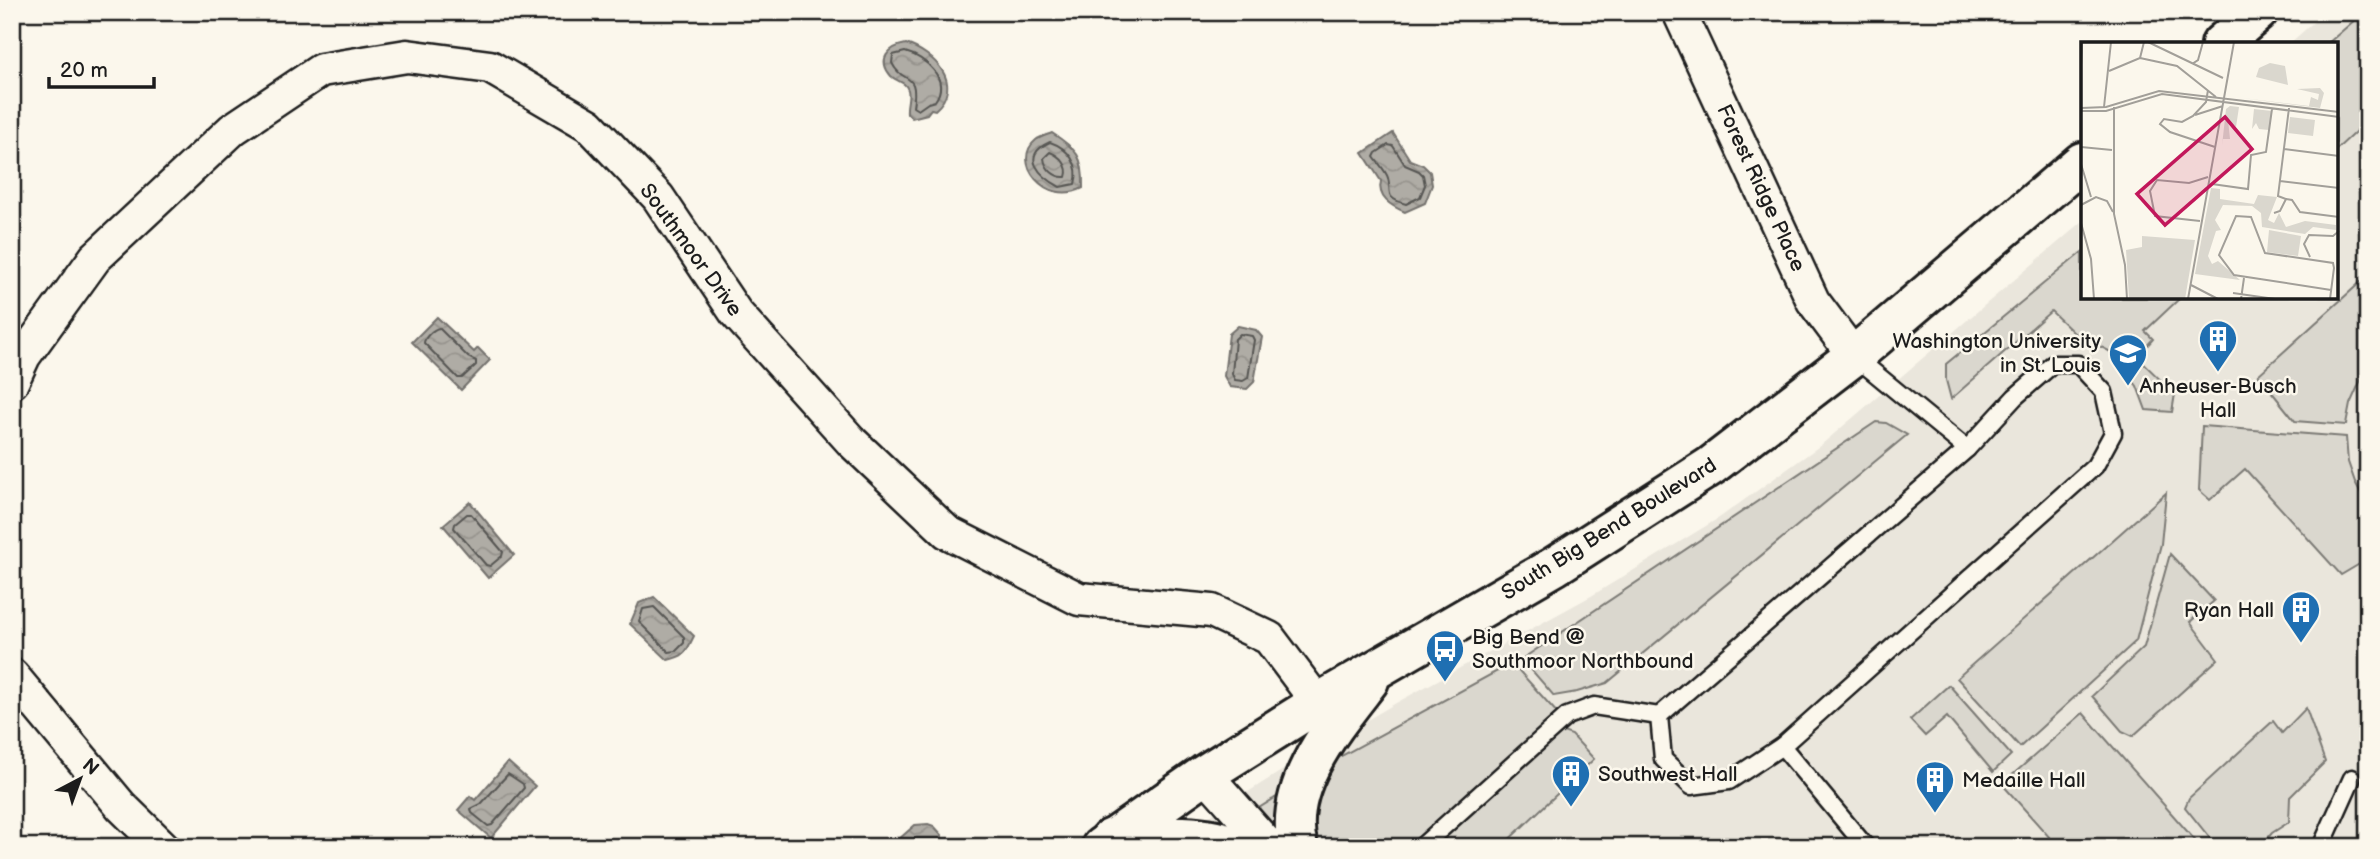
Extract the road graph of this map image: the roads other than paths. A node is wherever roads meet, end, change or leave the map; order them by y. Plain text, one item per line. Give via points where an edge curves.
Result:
1 (1679, 12) edge
2 (2258, 12) edge
3 (2223, 42) edge
4 (2081, 163) edge
5 (1854, 356) junction
6 (12, 382) edge
7 (1967, 449) junction
8 (1380, 667) junction
9 (12, 675) edge
10 (1318, 703) junction
11 (1659, 716) junction
12 (1782, 746) junction
13 (1205, 774) junction
14 (2352, 778) dead end
15 (1105, 843) edge
16 (163, 847) edge
17 (1235, 847) edge
18 (1270, 847) edge
19 (1298, 847) edge
20 (1421, 847) edge
21 (1866, 847) edge
22 (2321, 847) edge

1 - 5 street, Forest Ridge Place via 1813,300
2 - 3 main road
4 - 5 main road, South Big Bend Boulevard
5 - 7 lane
5 - 8 main road, South Big Bend Boulevard via 1711,466 1555,566
6 - 10 street, Southmoor Drive via 24,356 95,258 233,128 321,69 407,56 490,67 589,125 658,197 736,313 852,442 947,532 1079,599 1212,611 1269,638
7 - 11 lane
7 - 12 lane via 2053,364 2078,364 2104,392 2113,433 2095,466
8 - 10 main road, South Big Bend Boulevard
8 - 19 main road via 1317,751 1298,799 1294,834
9 - 16 street via 121,806
10 - 13 main road, South Big Bend Boulevard
11 - 12 lane via 1663,759 1691,786 1729,781
11 - 20 lane via 1594,706 1567,716
12 - 21 lane
13 - 15 main road, South Big Bend Boulevard
13 - 18 street
14 - 22 lane
15 - 17 main road via 1193,838 1225,841

